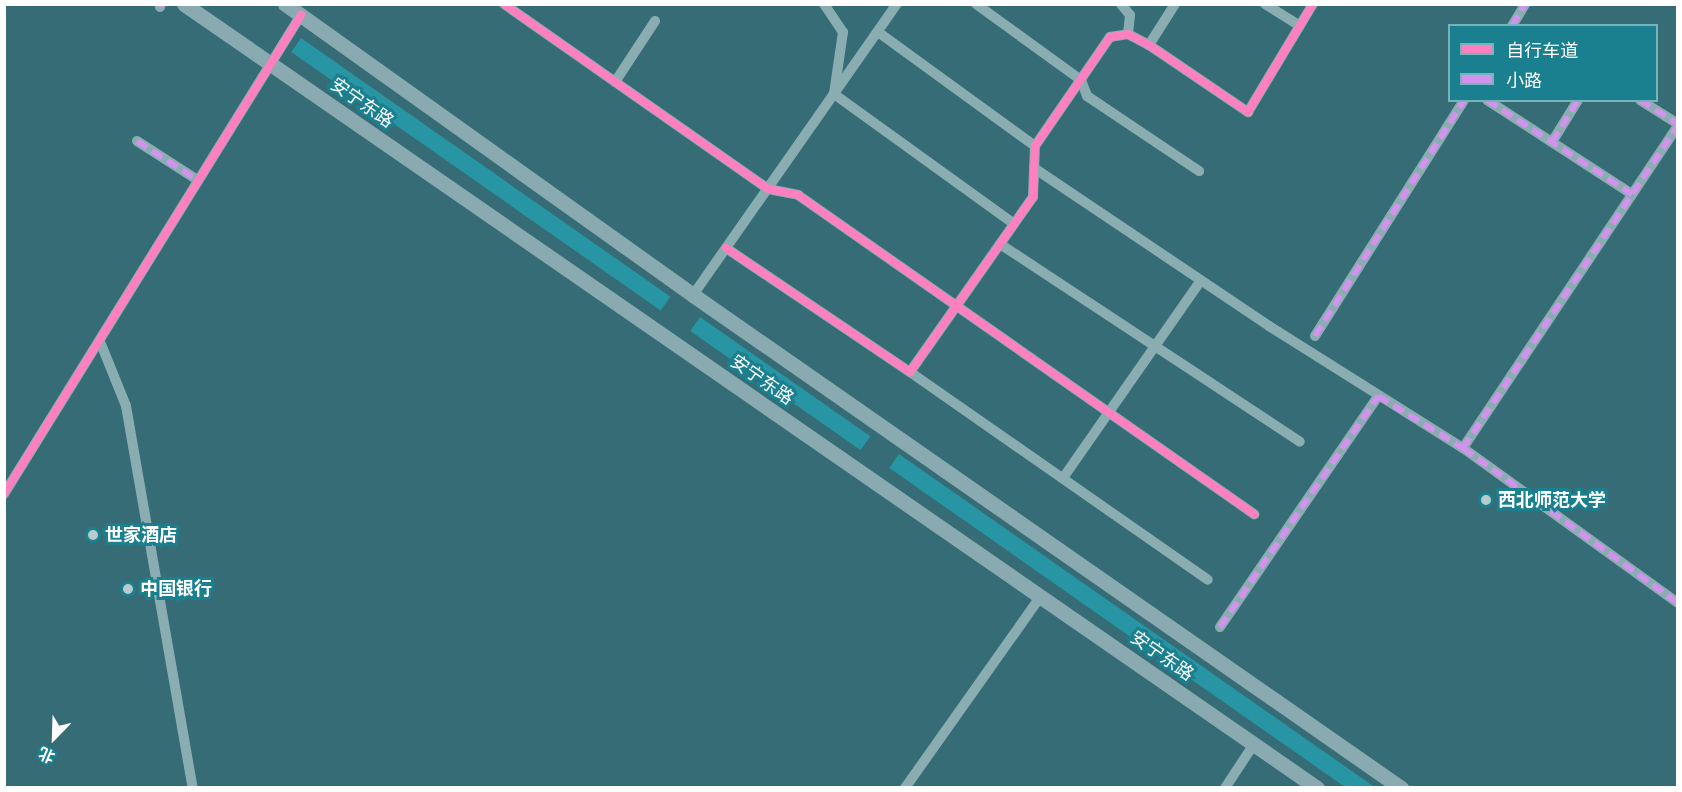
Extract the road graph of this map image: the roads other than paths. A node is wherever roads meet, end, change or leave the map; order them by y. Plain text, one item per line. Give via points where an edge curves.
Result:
1 (184, 4) edge
2 (285, 4) edge
3 (504, 4) edge
4 (824, 4) edge
5 (897, 4) edge
6 (975, 4) edge
7 (1121, 4) edge
8 (1175, 4) edge
9 (1265, 4) edge
10 (1313, 4) edge
11 (1525, 4) edge
12 (301, 15) junction
13 (655, 21) dead end
14 (1518, 23) edge
15 (1300, 26) junction
16 (878, 32) junction
17 (1128, 34) junction
18 (1149, 45) junction
19 (268, 62) junction
20 (1081, 80) junction
21 (615, 82) junction
22 (834, 94) junction
23 (1463, 102) edge
24 (1490, 102) edge
25 (1577, 102) edge
26 (1643, 102) edge
27 (1677, 125) edge
28 (137, 141) dead end
29 (1552, 142) junction
30 (1035, 146) junction
31 (1034, 168) junction
32 (1199, 171) dead end
33 (196, 179) junction
34 (768, 189) junction
35 (1632, 194) junction
36 (1014, 224) junction
37 (1000, 244) junction
38 (726, 248) junction
39 (1201, 280) junction
40 (693, 295) junction
41 (956, 307) junction
42 (1315, 336) dead end
43 (101, 344) junction
44 (1154, 346) junction
45 (910, 372) junction
46 (1378, 396) junction
47 (1108, 412) junction
48 (1300, 442) dead end
49 (1463, 448) junction
50 (1063, 478) junction
51 (4, 494) edge
52 (1254, 514) dead end
53 (1208, 580) dead end
54 (1041, 596) junction
55 (1677, 603) edge
56 (1220, 627) dead end
57 (1254, 744) junction
58 (193, 788) edge
59 (905, 788) edge
60 (1225, 788) edge
61 (1317, 788) edge
62 (1401, 788) edge

1 - 19 main road, 安宁东路
2 - 12 main road, 安宁东路
3 - 21 street
4 - 22 street via 843,32
5 - 16 street
6 - 20 street
7 - 17 street via 1130,15
8 - 18 street
9 - 15 street
10 - 15 street
11 - 14 street
12 - 19 street
12 - 40 main road, 安宁东路
13 - 21 street
15 - 18 street via 1248,112
16 - 22 street
16 - 30 street
17 - 18 street
17 - 20 street via 1110,37
19 - 33 street
19 - 54 main road, 安宁东路
20 - 30 street
20 - 32 street via 1087,96
21 - 34 street
22 - 34 street
22 - 36 street
23 - 42 street
24 - 29 street
25 - 29 street
26 - 27 street
27 - 35 street
28 - 33 street
29 - 35 street
30 - 31 street
31 - 36 street via 1033,197
31 - 39 street
33 - 43 street via 136,276
34 - 38 street
34 - 41 street via 798,195
35 - 49 street
36 - 37 street
37 - 41 street
37 - 44 street
38 - 40 street
38 - 45 street
39 - 44 street
39 - 46 street
40 - 62 main road, 安宁东路
41 - 45 street
41 - 47 street
43 - 51 street
43 - 58 street via 126,406
44 - 47 street
44 - 48 street
45 - 50 street
46 - 49 street
46 - 56 street
47 - 50 street
47 - 52 street
49 - 55 street
50 - 53 street
54 - 57 main road, 安宁东路
54 - 59 street
57 - 60 street
57 - 61 main road, 安宁东路

